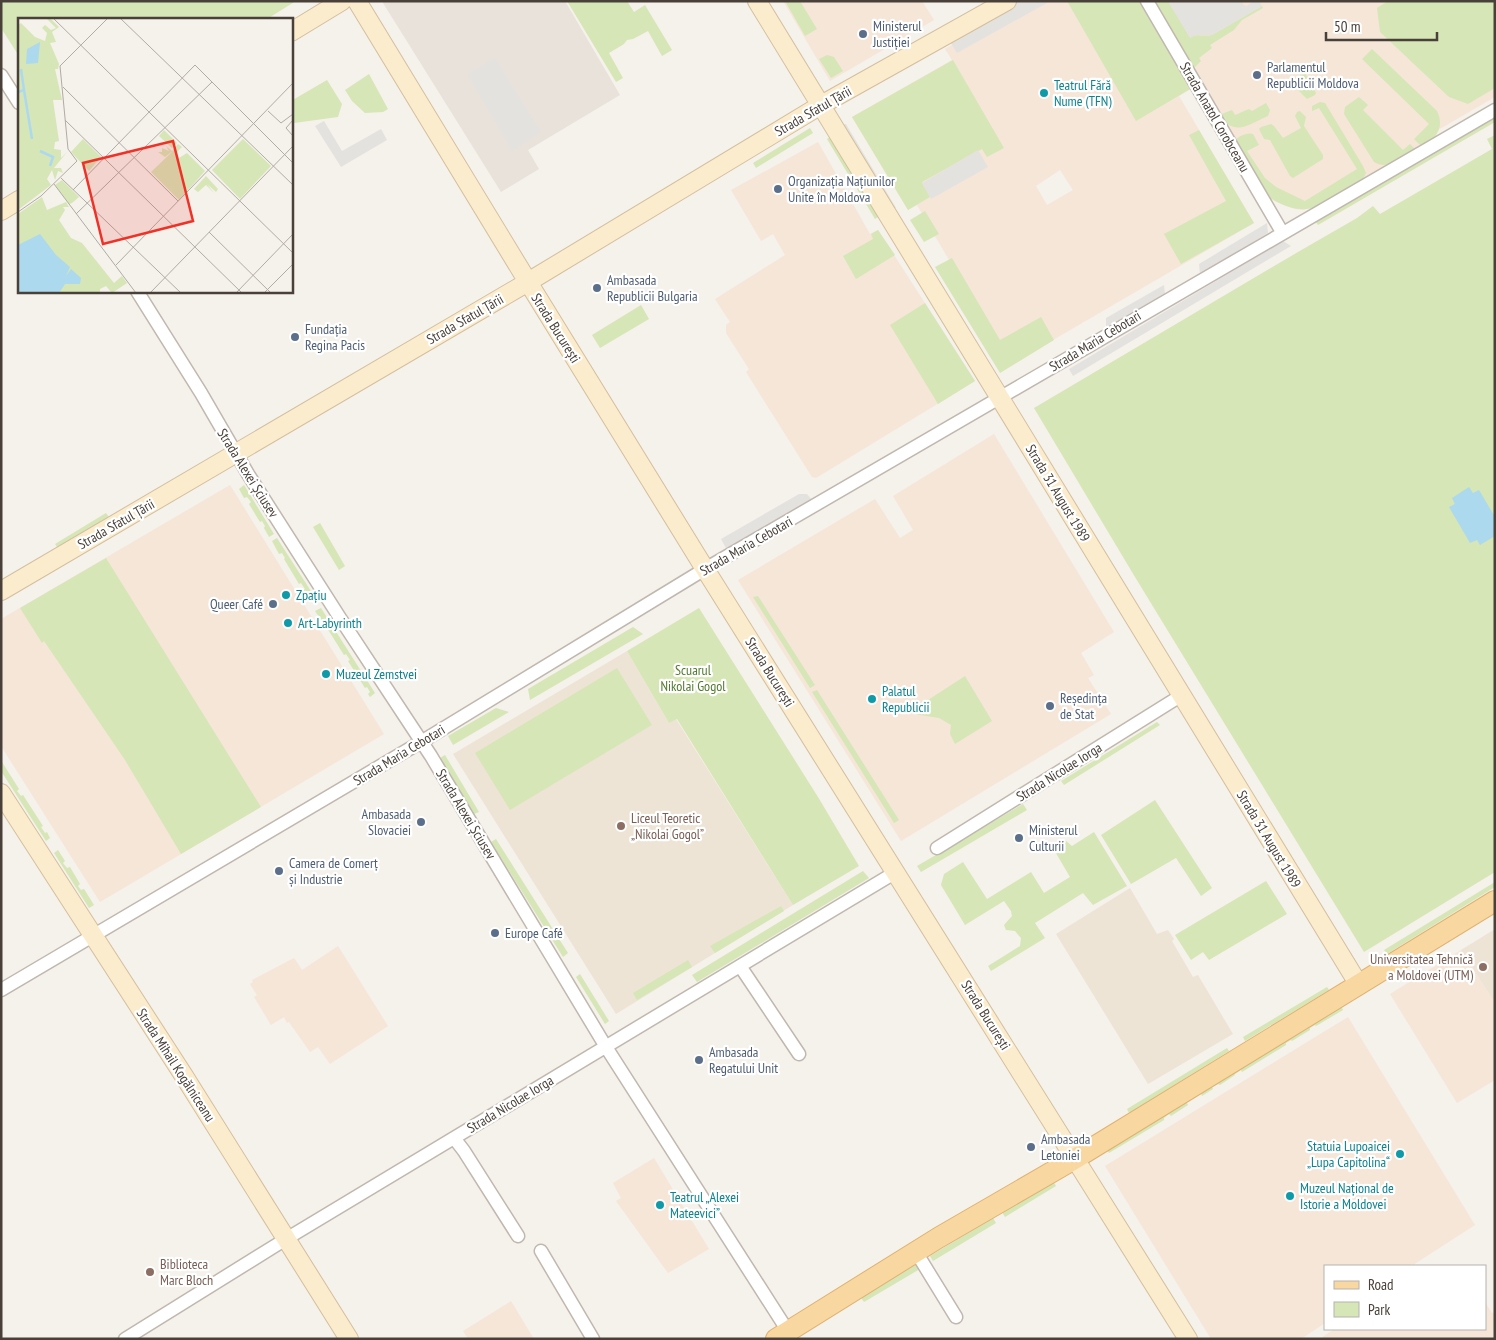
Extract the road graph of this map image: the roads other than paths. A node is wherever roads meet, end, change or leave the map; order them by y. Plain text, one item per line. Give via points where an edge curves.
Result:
1 (342, 1) edge
2 (357, 1) edge
3 (757, 1) edge
4 (1007, 1) edge
5 (1147, 1) edge
6 (292, 31) edge
7 (1, 75) edge
8 (18, 101) edge
9 (821, 105) junction
10 (1495, 110) edge
11 (18, 201) edge
12 (1, 211) edge
13 (1282, 232) junction
14 (528, 282) junction
15 (138, 292) edge
16 (1000, 398) junction
17 (235, 454) junction
18 (706, 569) junction
19 (1, 591) edge
20 (1182, 695) junction
21 (421, 742) junction
22 (1, 793) edge
23 (937, 848) dead end
24 (896, 872) junction
25 (1495, 901) edge
26 (92, 936) junction
27 (740, 966) junction
28 (1359, 985) junction
29 (1, 990) edge
30 (606, 1047) junction
31 (799, 1054) dead end
32 (454, 1138) junction
33 (1076, 1158) junction
34 (518, 1236) dead end
35 (286, 1239) junction
36 (541, 1250) dead end
37 (916, 1252) junction
38 (956, 1318) dead end
39 (785, 1336) edge
40 (125, 1339) edge
41 (348, 1339) edge
42 (593, 1339) edge
43 (1188, 1339) edge

1 - 6 main road
2 - 14 main road, Strada București
3 - 9 main road, Strada 31 August 1989
4 - 9 main road, Strada Sfatul Țării
5 - 13 street, Strada Anatol Corobceanu
7 - 8 street
9 - 14 main road, Strada Sfatul Țării
9 - 16 main road, Strada 31 August 1989
10 - 13 street, Strada Maria Cebotari
11 - 12 main road
13 - 16 street, Strada Maria Cebotari
14 - 17 main road, Strada Sfatul Țării
14 - 18 main road, Strada București
15 - 17 street, Strada Alexei Șciusev
16 - 18 street, Strada Maria Cebotari
16 - 20 main road, Strada 31 August 1989
17 - 19 main road, Strada Sfatul Țării
17 - 21 street, Strada Alexei Șciusev
18 - 21 street, Strada Maria Cebotari
18 - 24 main road, Strada București
20 - 23 street, Strada Nicolae Iorga
20 - 28 main road, Strada 31 August 1989
21 - 26 street, Strada Maria Cebotari
21 - 30 street, Strada Alexei Șciusev
22 - 26 main road, Strada Mihail Kogălniceanu
24 - 27 street, Strada Nicolae Iorga
24 - 33 main road, Strada București
25 - 28 main road
26 - 29 street, Strada Maria Cebotari
26 - 35 main road, Strada Mihail Kogălniceanu
27 - 30 street, Strada Nicolae Iorga
27 - 31 street
28 - 33 main road
30 - 32 street, Strada Nicolae Iorga
30 - 39 street, Strada Alexei Șciusev
32 - 34 street
32 - 35 street, Strada Nicolae Iorga
33 - 37 main road
33 - 43 main road, Strada București
35 - 40 street, Strada Nicolae Iorga
35 - 41 main road, Strada Mihail Kogălniceanu
36 - 42 street
37 - 38 street
37 - 39 main road

